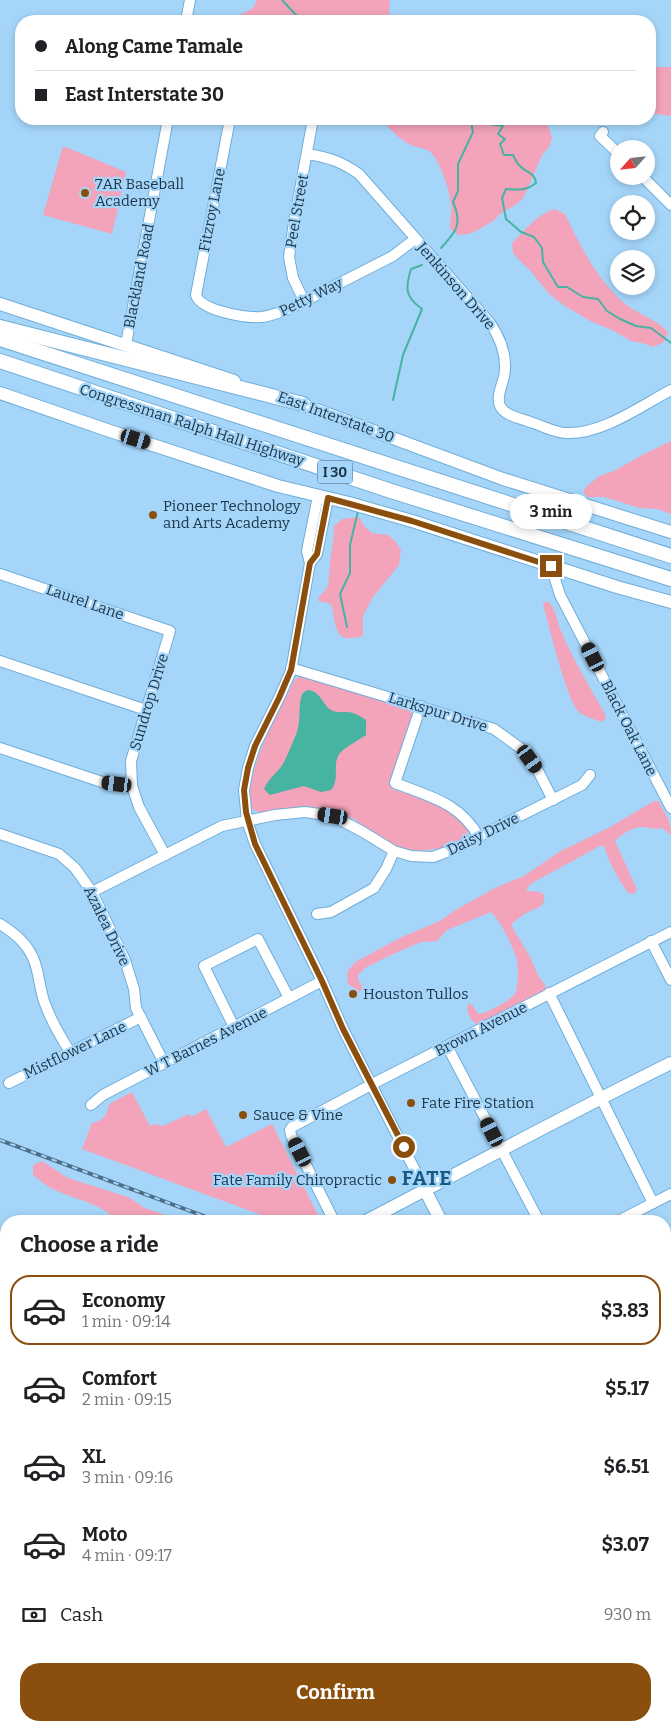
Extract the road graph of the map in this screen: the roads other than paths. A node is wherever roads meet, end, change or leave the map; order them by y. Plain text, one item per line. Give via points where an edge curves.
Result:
1 (190, 0) edge
2 (187, 15) edge
3 (167, 125) edge
4 (229, 125) edge
5 (312, 125) edge
6 (604, 132) dead end
7 (610, 145) edge
8 (307, 154) junction
9 (651, 185) edge
10 (671, 205) edge
11 (415, 238) junction
12 (198, 301) joint
13 (304, 301) junction
14 (0, 304) edge
15 (0, 327) edge
16 (0, 339) edge
17 (126, 344) junction
18 (0, 361) edge
19 (671, 390) edge
20 (0, 393) edge
21 (303, 404) junction
22 (323, 497) junction
23 (671, 532) edge
24 (671, 556) edge
25 (551, 566) junction
26 (0, 574) edge
27 (671, 579) edge
28 (671, 602) edge
29 (170, 631) joint
30 (0, 661) edge
31 (291, 668) junction
32 (420, 706) junction
33 (146, 710) junction
34 (0, 748) edge
35 (590, 775) dead end
36 (132, 783) junction
37 (553, 800) junction
38 (671, 808) edge
39 (247, 821) junction
40 (0, 834) edge
41 (479, 837) junction
42 (394, 851) junction
43 (165, 855) junction
44 (92, 892) junction
45 (316, 914) dead end
46 (0, 924) edge
47 (671, 932) edge
48 (651, 941) junction
49 (671, 980) edge
50 (322, 981) junction
51 (549, 994) junction
52 (288, 998) junction
53 (141, 1017) junction
54 (234, 1027) junction
55 (447, 1046) junction
56 (70, 1052) junction
57 (164, 1063) junction
58 (671, 1063) edge
59 (9, 1083) dead end
60 (372, 1084) junction
61 (600, 1098) junction
62 (91, 1105) dead end
63 (501, 1149) junction
64 (426, 1190) junction
65 (671, 1194) edge
66 (654, 1203) junction
67 (331, 1215) edge
68 (378, 1215) edge
69 (438, 1215) edge
70 (536, 1215) edge
71 (630, 1215) edge

1 - 2 street
3 - 17 street, Blackland Road
4 - 12 street, Fitzroy Lane via 196,295
5 - 8 street, Peel Street
6 - 7 street via 600,136
8 - 11 street, Jenkinson Drive via 341,162 359,174
8 - 13 street, Peel Street via 289,257 293,278
9 - 10 street
11 - 13 street, Petty Way via 393,256
11 - 19 street, Jenkinson Drive via 497,333 505,364 499,402 508,414 564,433 585,432
12 - 13 street, Petty Way via 221,311 257,317 274,314
14 - 17 main road, East Interstate 30
15 - 21 highway
16 - 24 highway, Congressman Ralph Hall Highway / I 30
17 - 21 main road, East Interstate 30
18 - 27 highway, Congressman Ralph Hall Highway / I 30 via 392,491
20 - 22 main road via 278,486
21 - 23 main road, East Interstate 30 via 503,479
22 - 25 main road via 412,521
22 - 31 street via 307,551 310,563
25 - 28 main road
25 - 38 street, Black Oak Lane via 560,595
26 - 29 street, Laurel Lane
29 - 33 street, Sundrop Drive
30 - 33 street
31 - 32 street, Larkspur Drive
31 - 39 street via 248,768 244,790
32 - 37 street, Larkspur Drive via 494,728 509,738 536,768
32 - 41 street via 395,783 461,813
33 - 36 street, Sundrop Drive via 130,761
34 - 36 street via 105,783
35 - 37 street, Daisy Drive via 582,785
36 - 43 street, Sundrop Drive via 139,806
37 - 41 street, Daisy Drive
39 - 42 street, Daisy Drive via 306,812 333,816
39 - 43 street, Daisy Drive via 222,826
39 - 50 street via 255,844
40 - 44 street, Azalea Drive via 59,854 75,868
41 - 42 street, Daisy Drive via 433,857
42 - 45 street via 374,888 331,912
43 - 44 street, Daisy Drive
44 - 53 street, Azalea Drive via 125,960
46 - 56 street via 16,934 35,962 43,1000
47 - 48 street, Brown Avenue
48 - 49 street
48 - 51 street, Brown Avenue
50 - 52 street, W T Barnes Avenue
50 - 60 street
51 - 55 street, Brown Avenue
51 - 61 street
52 - 54 street, W T Barnes Avenue
52 - 54 street via 258,939 204,966
53 - 56 street, Mistflower Lane
53 - 57 street, Azalea Drive
54 - 57 street, W T Barnes Avenue
55 - 60 street, Brown Avenue
55 - 63 street
56 - 59 street, Mistflower Lane
57 - 62 street, W T Barnes Avenue via 103,1095
58 - 61 main road
60 - 64 street
60 - 67 street, Brown Avenue via 290,1130
61 - 63 main road
61 - 66 street
63 - 64 main road
63 - 70 street
64 - 68 main road
64 - 69 main road
65 - 66 street
66 - 71 street

